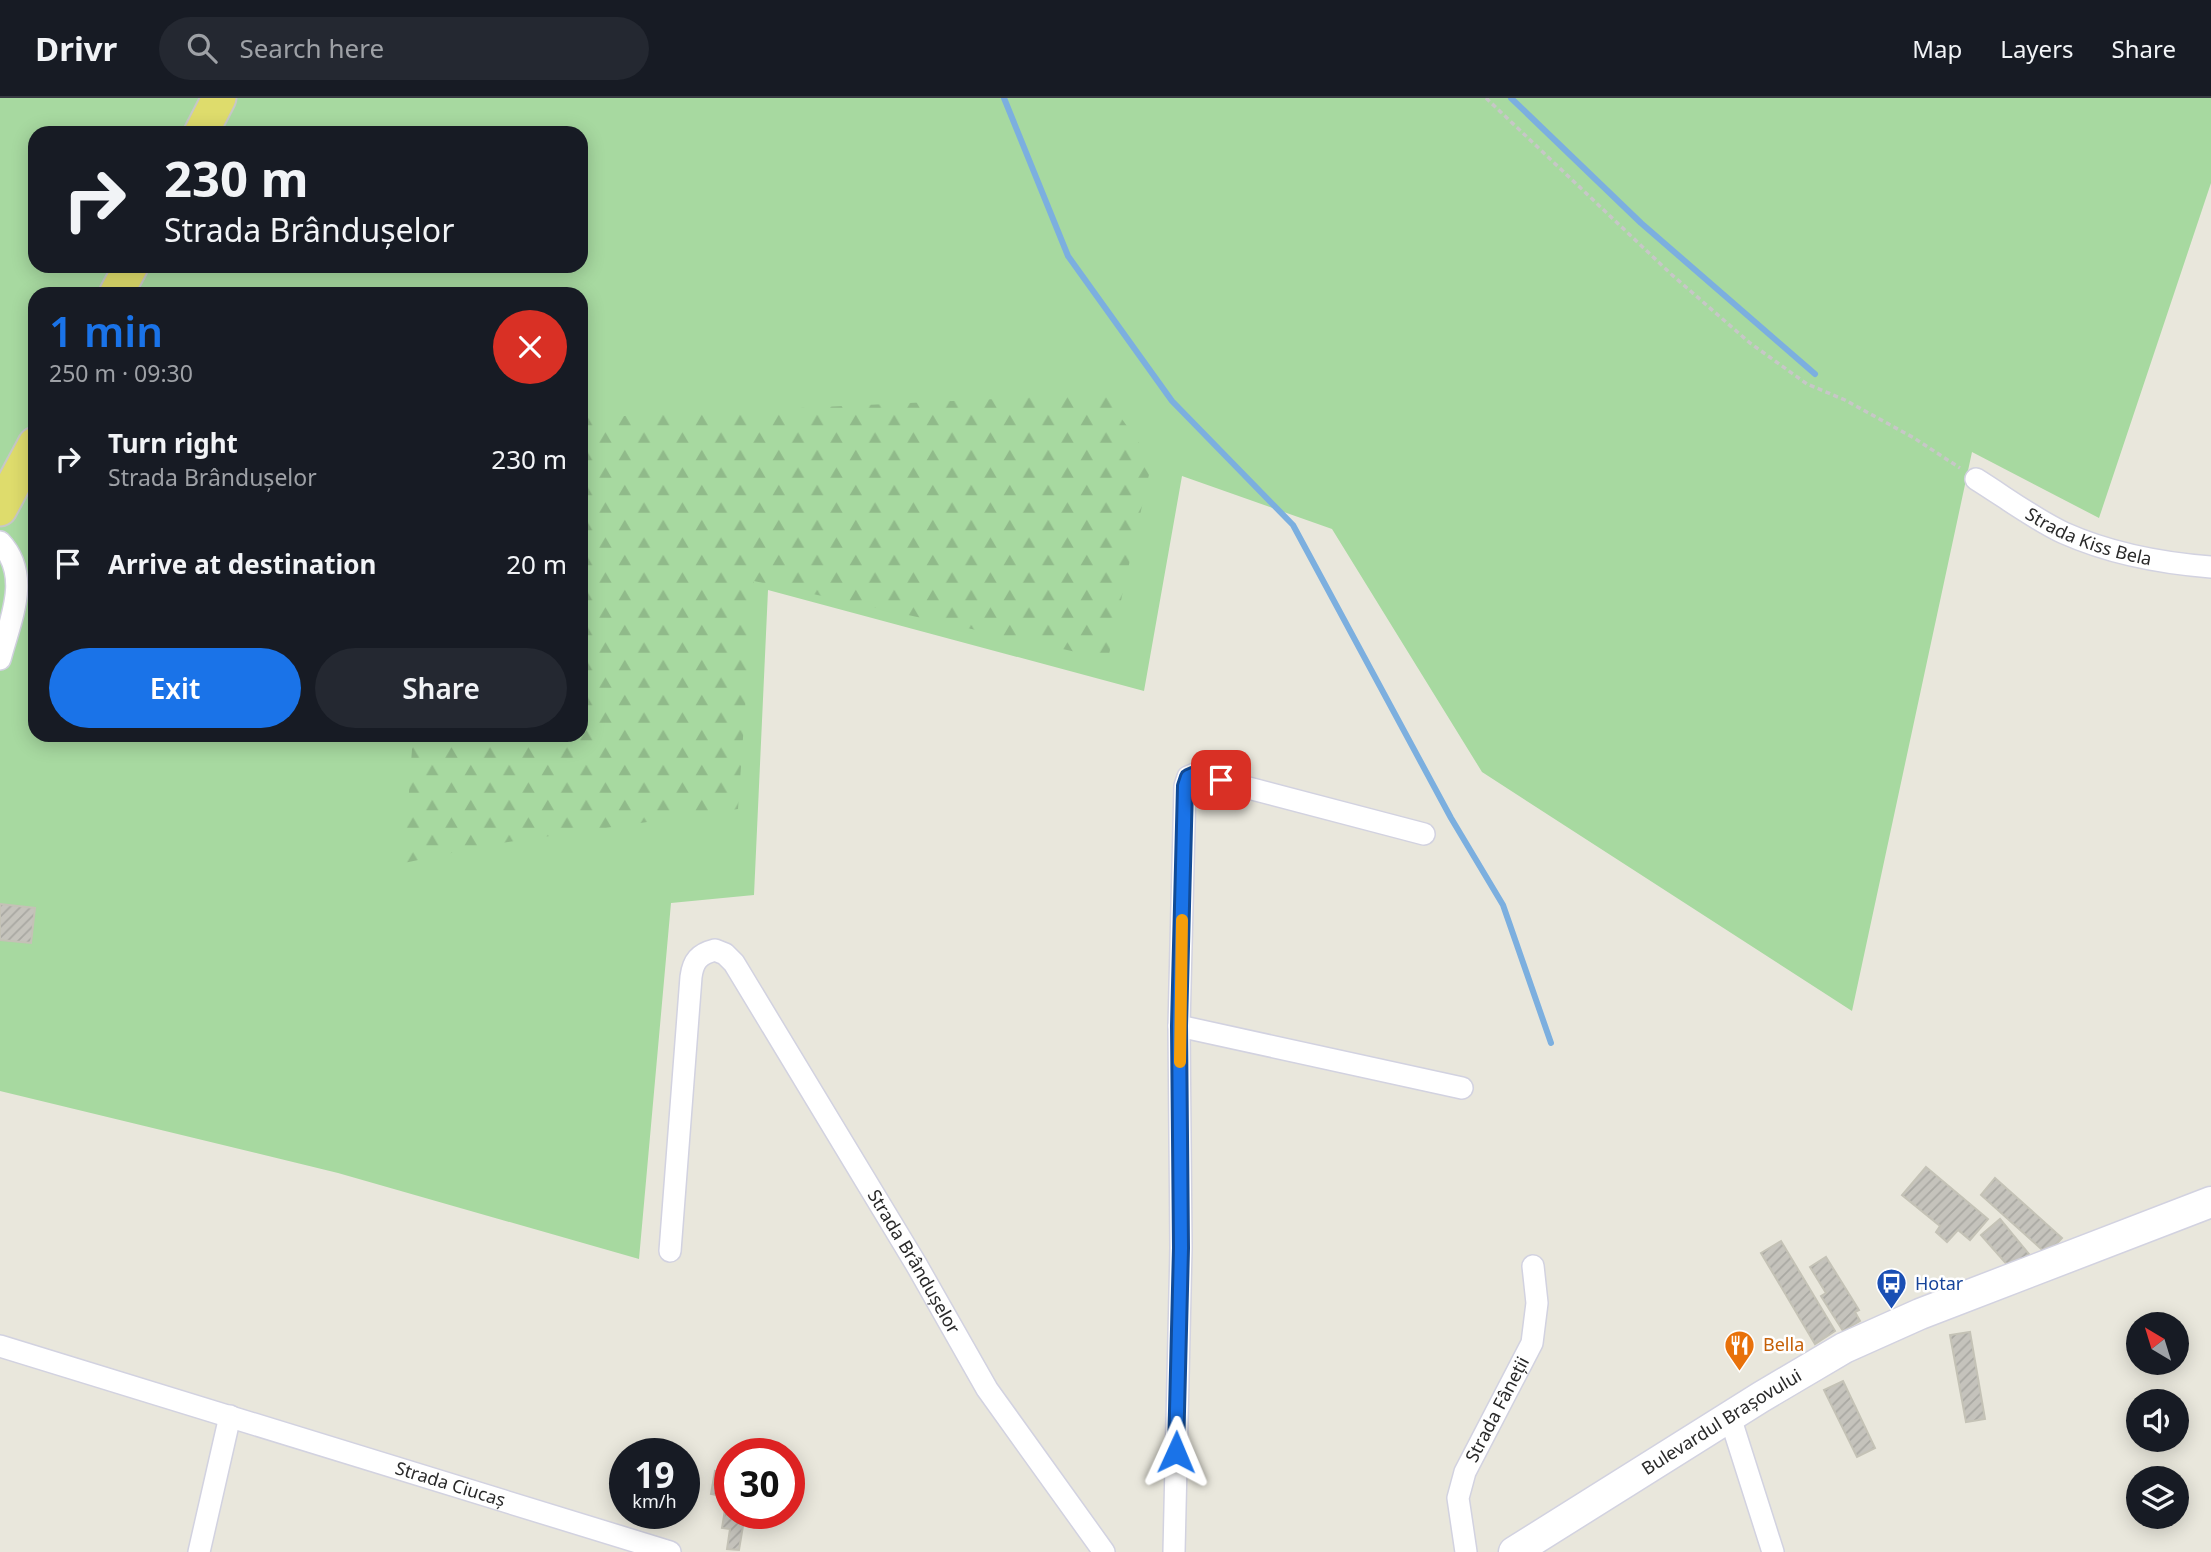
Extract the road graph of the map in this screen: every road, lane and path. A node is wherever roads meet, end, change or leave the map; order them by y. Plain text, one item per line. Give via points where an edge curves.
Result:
1 (219, 98) edge
2 (1486, 98) edge
3 (205, 126) edge
4 (28, 457) edge
5 (1976, 479) joint
6 (0, 509) edge
7 (0, 542) edge
8 (2211, 567) edge
9 (0, 659) edge
10 (1424, 834) dead end
11 (1179, 1026) junction
12 (1462, 1088) dead end
13 (2211, 1202) edge
14 (670, 1251) dead end
15 (1533, 1266) dead end
16 (0, 1346) edge
17 (230, 1416) junction
18 (1730, 1416) junction
19 (199, 1552) edge
20 (670, 1552) edge
21 (1104, 1552) edge
22 (1174, 1552) edge
23 (1466, 1552) edge
24 (1514, 1552) edge
25 (1773, 1552) edge

1 - 3 main road
2 - 5 path via 1750,344 1807,384 1914,438
4 - 6 main road
5 - 8 street, Strada Kiss Bela via 2063,532 2167,564
7 - 9 street via 16,566 18,587
10 - 11 street via 1195,774 1188,777
11 - 12 street
11 - 22 street via 1181,1248
13 - 18 main road, Bulevardul Brașovului via 1883,1330 1812,1365
14 - 21 street, Strada Brândușelor via 692,966 697,958 715,950 734,963 987,1389
15 - 23 street, Strada Fâneții via 1537,1303 1532,1343 1465,1472 1458,1498
16 - 17 street, Strada Ciucaș
17 - 19 street
17 - 20 street, Strada Ciucaș
18 - 24 main road, Bulevardul Brașovului
18 - 25 street

